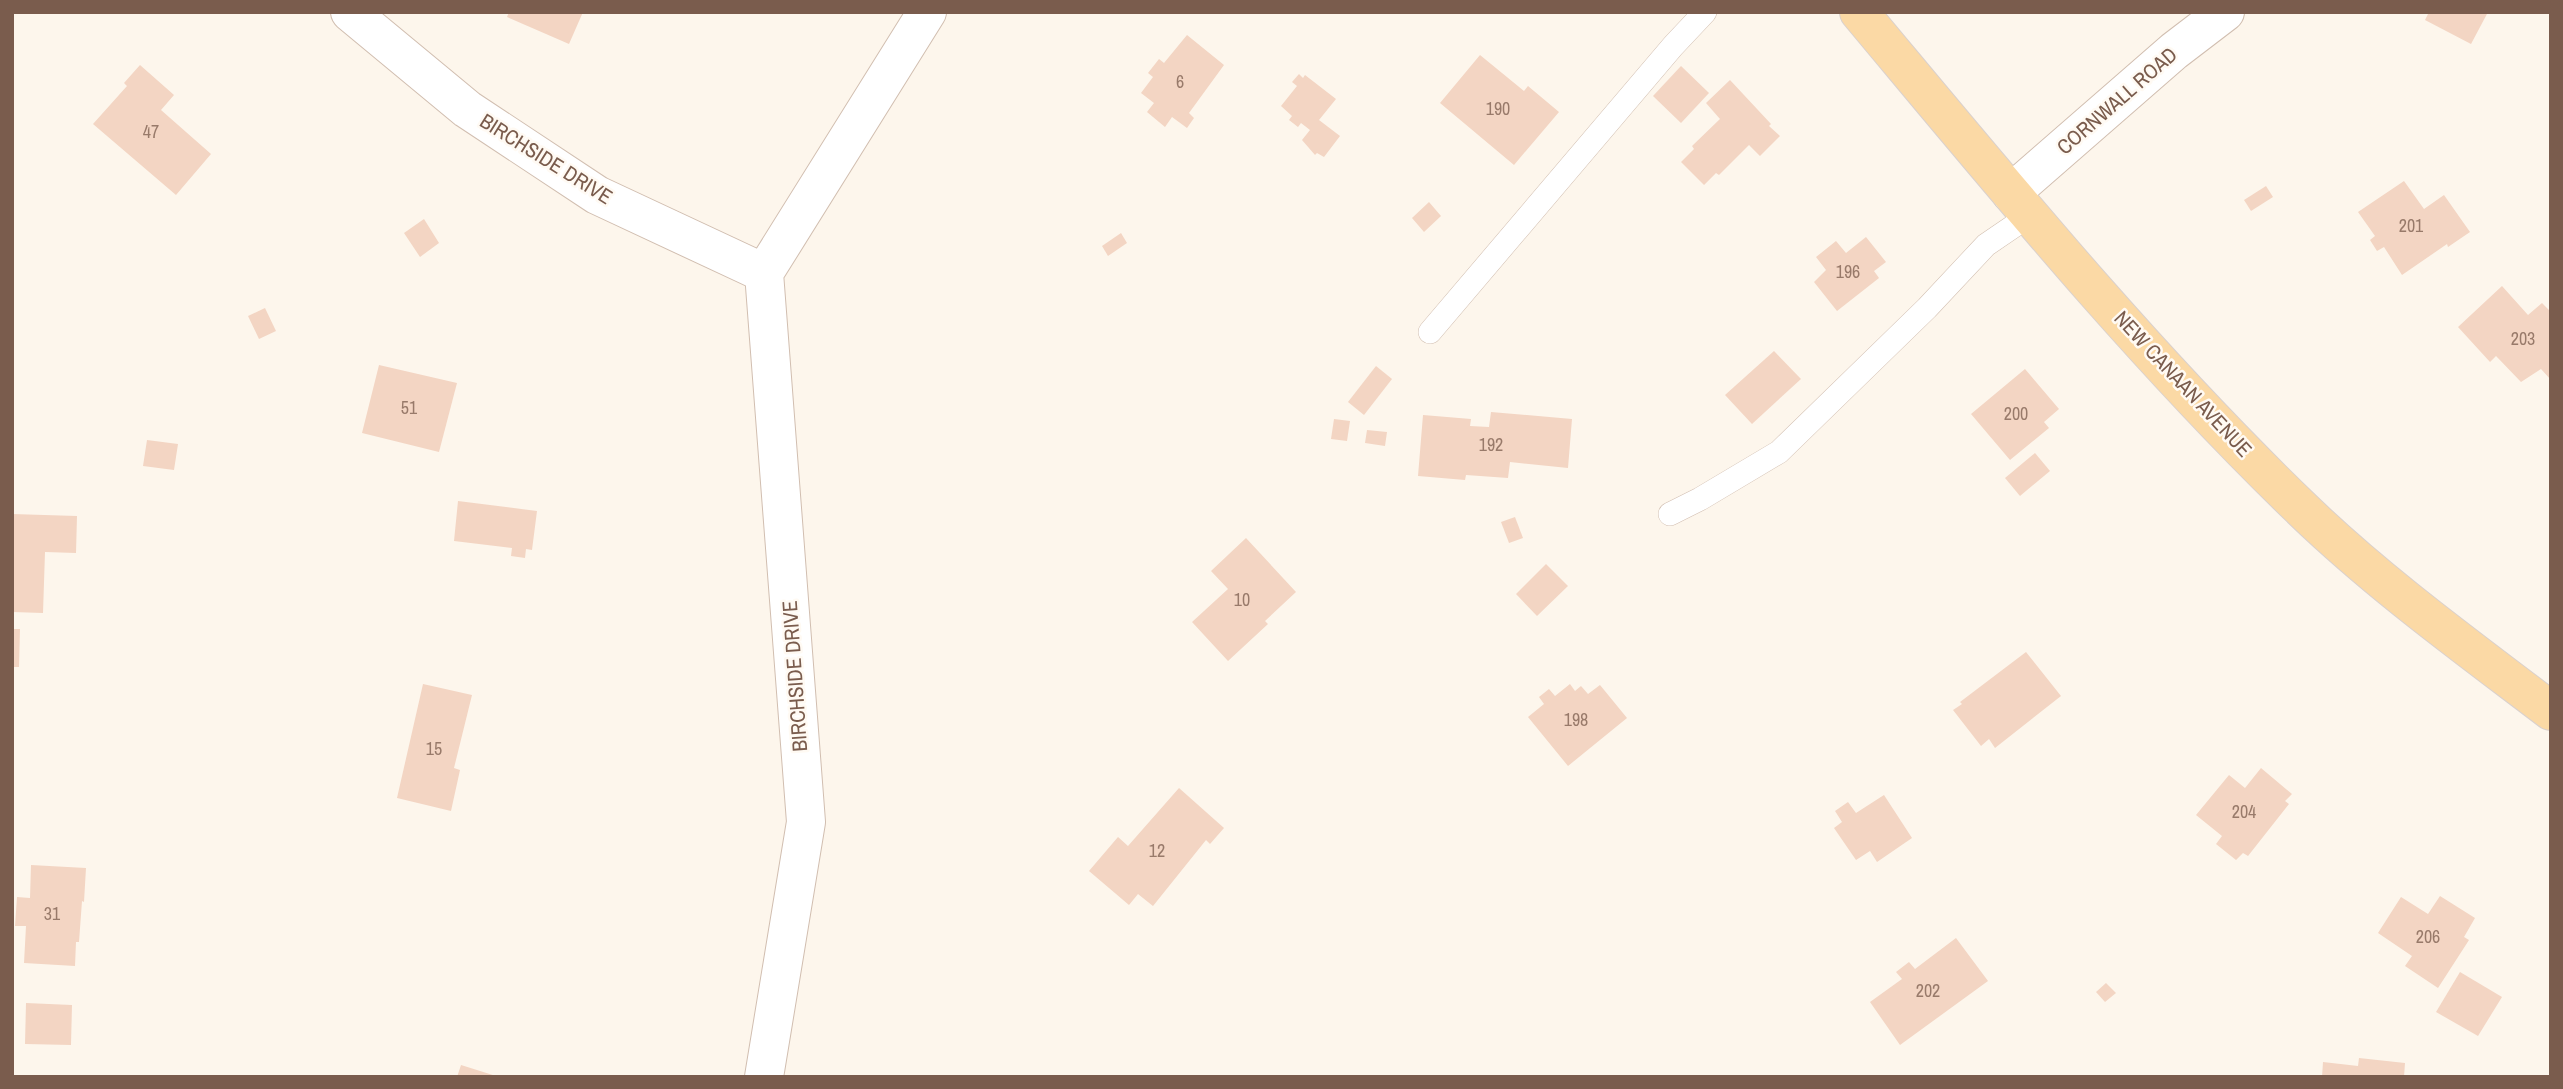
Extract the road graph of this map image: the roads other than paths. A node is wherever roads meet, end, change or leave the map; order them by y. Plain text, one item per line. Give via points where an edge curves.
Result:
1 (350, 12) edge
2 (927, 12) edge
3 (1705, 12) edge
4 (1859, 12) edge
5 (2225, 12) edge
6 (2020, 204) junction
7 (764, 273) junction
8 (1430, 332) dead end
9 (1670, 514) dead end
10 (2551, 711) edge
11 (764, 1077) edge

1 - 7 street, BIRCHSIDE DRIVE via 467,109 597,195
2 - 7 street
3 - 8 lane
4 - 6 main road, NEW CANAAN AVENUE
5 - 6 street, CORNWALL ROAD via 2174,51
6 - 9 lane via 1927,308 1779,452
6 - 10 main road, NEW CANAAN AVENUE via 2168,371 2304,511 2412,605
7 - 11 street, BIRCHSIDE DRIVE via 806,822

